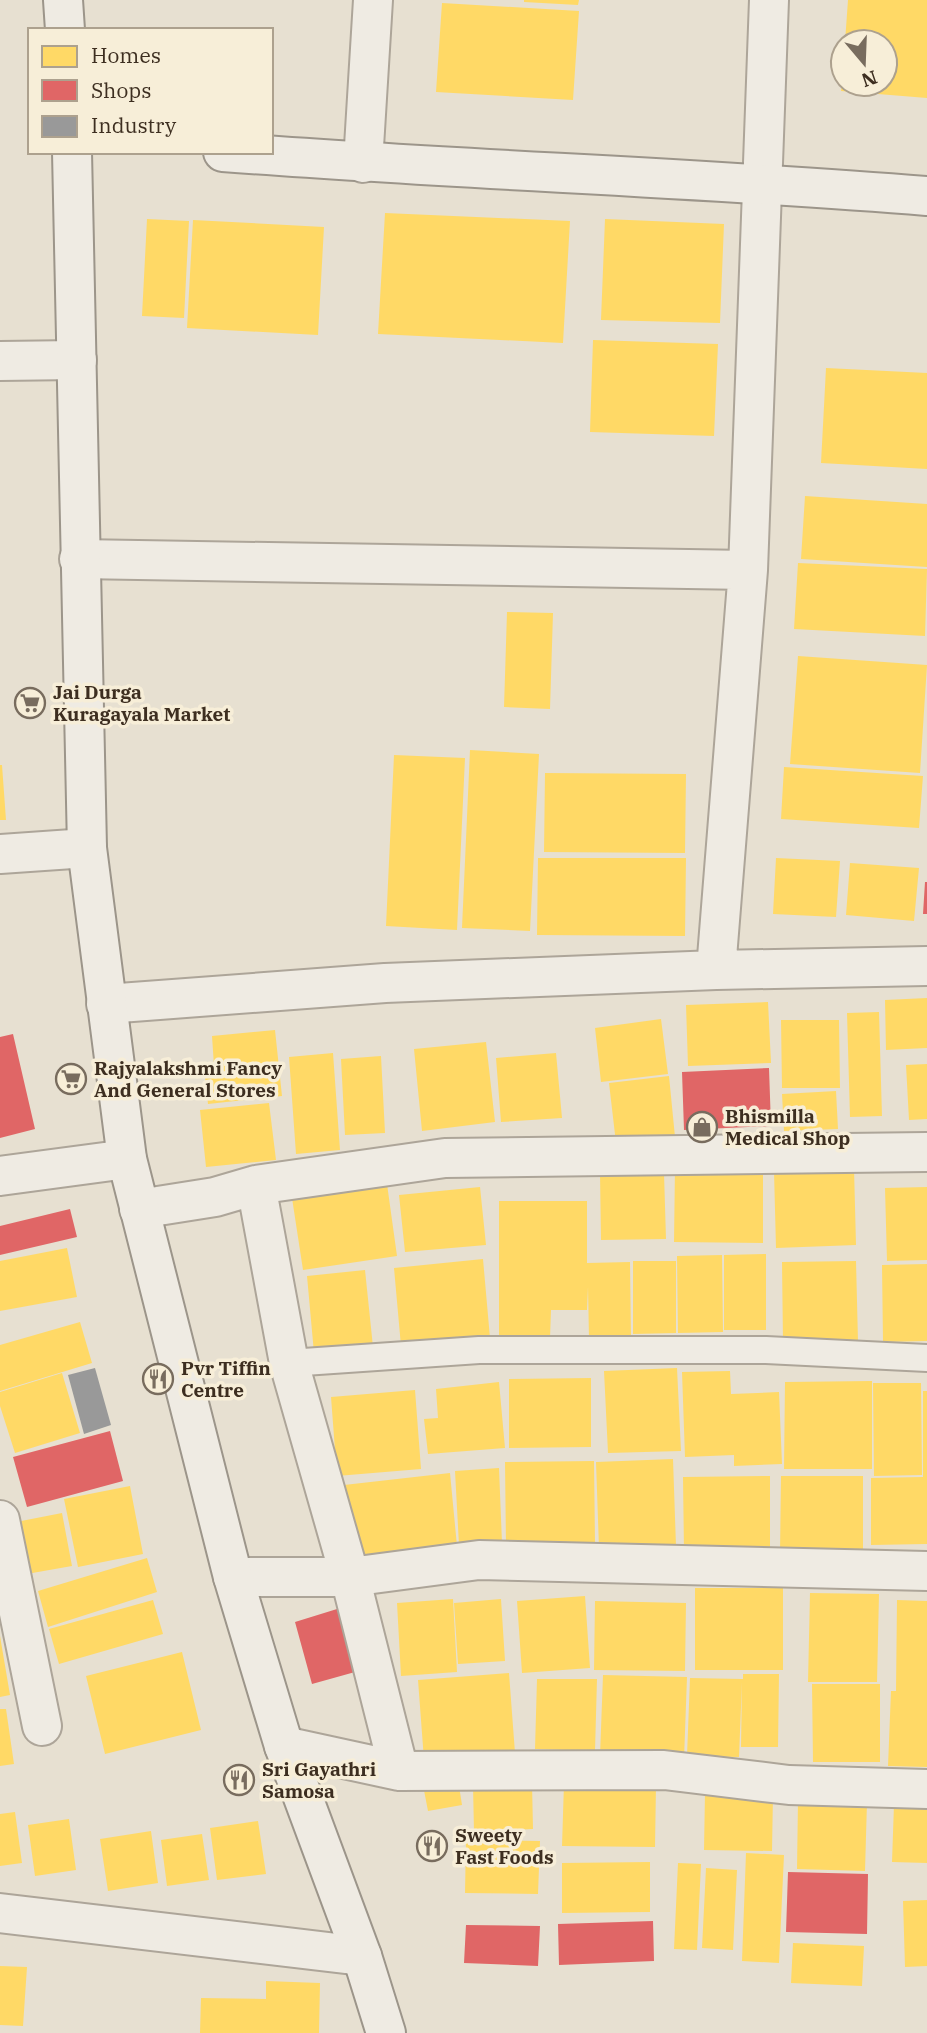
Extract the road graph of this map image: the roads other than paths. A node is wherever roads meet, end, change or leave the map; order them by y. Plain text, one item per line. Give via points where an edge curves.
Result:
1 (63, 0) edge
2 (373, 0) edge
3 (769, 0) edge
4 (65, 28) edge
5 (72, 154) edge
6 (248, 154) edge
7 (363, 163) junction
8 (762, 182) junction
9 (927, 196) edge
10 (77, 360) junction
11 (0, 361) edge
12 (79, 559) junction
13 (748, 570) junction
14 (87, 848) junction
15 (0, 854) edge
16 (927, 966) edge
17 (716, 970) junction
18 (106, 1004) junction
19 (927, 1152) edge
20 (127, 1159) junction
21 (0, 1176) edge
22 (256, 1185) junction
23 (139, 1209) junction
24 (927, 1358) edge
25 (289, 1363) junction
26 (0, 1520) edge
27 (927, 1571) edge
28 (233, 1577) junction
29 (350, 1577) junction
30 (42, 1726) dead end
31 (284, 1746) junction
32 (399, 1771) junction
33 (927, 1788) edge
34 (0, 1913) edge
35 (362, 1955) junction
36 (386, 2033) edge

1 - 4 street
2 - 7 street
3 - 8 street
5 - 10 street
6 - 7 street
7 - 8 street
8 - 9 street
8 - 13 street
10 - 11 street
10 - 12 street
12 - 13 street
12 - 14 street
13 - 17 street
14 - 15 street
14 - 18 street
16 - 17 street
17 - 18 street via 385,983
18 - 20 street
19 - 22 street via 445,1158
20 - 21 street
20 - 23 street
22 - 23 street
22 - 25 street
23 - 28 street
24 - 25 lane via 766,1350 479,1350
25 - 29 street
26 - 30 street
27 - 29 street via 479,1560
28 - 29 street
28 - 31 street
29 - 32 street
31 - 32 street
31 - 35 street
32 - 33 street via 664,1770 789,1785
34 - 35 street
35 - 36 street

